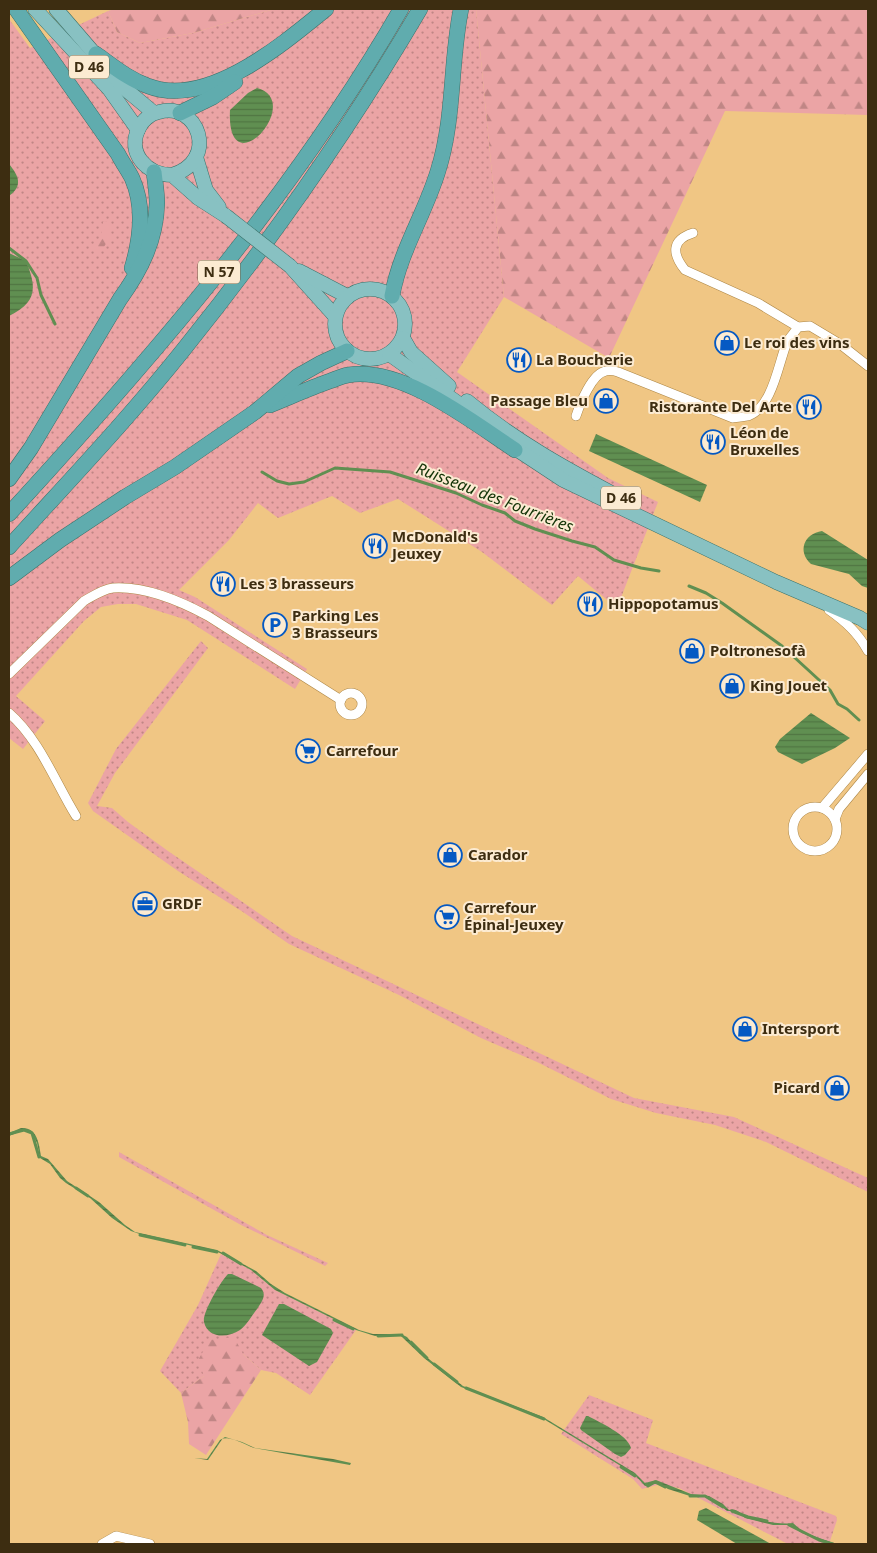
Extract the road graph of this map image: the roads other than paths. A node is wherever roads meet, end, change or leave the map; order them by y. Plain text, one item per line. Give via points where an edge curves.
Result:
1 (16, 9) edge
2 (35, 9) edge
3 (56, 9) edge
4 (326, 9) edge
5 (401, 9) edge
6 (420, 9) edge
7 (461, 9) edge
8 (96, 54) junction
9 (264, 56) junction
10 (154, 113) junction
11 (180, 113) junction
12 (138, 130) junction
13 (196, 158) junction
14 (154, 172) junction
15 (172, 175) junction
16 (226, 216) junction
17 (693, 233) dead end
18 (290, 266) junction
19 (347, 296) junction
20 (392, 296) junction
21 (120, 299) junction
22 (335, 316) junction
23 (798, 326) junction
24 (403, 338) junction
25 (347, 351) junction
26 (389, 354) junction
27 (868, 366) edge
28 (255, 412) junction
29 (576, 416) dead end
30 (515, 450) junction
31 (9, 479) edge
32 (9, 514) edge
33 (9, 547) edge
34 (9, 578) edge
35 (776, 582) junction
36 (868, 612) edge
37 (868, 623) edge
38 (868, 651) edge
39 (9, 674) edge
40 (341, 700) dead end
41 (9, 713) edge
42 (867, 754) edge
43 (868, 774) edge
44 (822, 808) junction
45 (76, 816) dead end
46 (835, 820) junction
47 (102, 1544) edge
48 (150, 1544) edge

1 - 21 highway via 118,154 132,179 141,218 140,232 131,273
2 - 12 main road, D 46 via 109,88
3 - 8 main road, D 46
4 - 9 highway
5 - 32 highway, N 57 via 333,118 262,218 204,292
6 - 33 highway, N 57 via 298,200 228,294 120,424
7 - 20 highway via 446,142 438,172 396,277
8 - 9 highway via 124,75 148,87 173,91 207,86
8 - 10 main road, D 46 via 124,88
9 - 11 highway via 244,76
10 - 11 main road via 162,110
10 - 12 main road
11 - 13 main road via 194,123 198,131 200,140
12 - 14 main road via 136,150 140,159
13 - 15 main road via 182,172
13 - 16 main road via 206,190
14 - 15 main road
14 - 21 highway via 157,203 152,238 136,276
15 - 16 main road via 198,198
16 - 18 main road, bridge
17 - 23 street via 677,242 675,250 678,261 686,270 758,303
18 - 19 main road
18 - 22 main road
19 - 20 main road via 365,288 384,291
19 - 22 main road
20 - 24 main road via 405,318
21 - 31 highway
22 - 25 main road via 339,342
23 - 27 street via 810,326
23 - 29 street via 788,341 766,398 758,410 748,416 733,418 608,370 594,379
24 - 26 main road
24 - 36 main road, D 46 via 412,352 437,376 522,443 631,503 825,596
25 - 26 main road via 368,359
25 - 28 highway via 298,376
26 - 30 main road, D 46 via 470,412
28 - 30 highway via 349,375 381,376 409,384
28 - 34 highway via 60,540
30 - 35 main road, D 46 via 563,480
35 - 37 main road, D 46
35 - 38 street via 827,608 854,630
39 - 40 street via 84,600 111,588 158,594 186,604
41 - 45 street via 36,745
42 - 44 street
43 - 46 street via 839,809
44 - 46 street
44 - 46 street via 806,809 799,814 794,823 799,843 810,850 826,848 836,836 838,827
47 - 48 street via 116,1536

